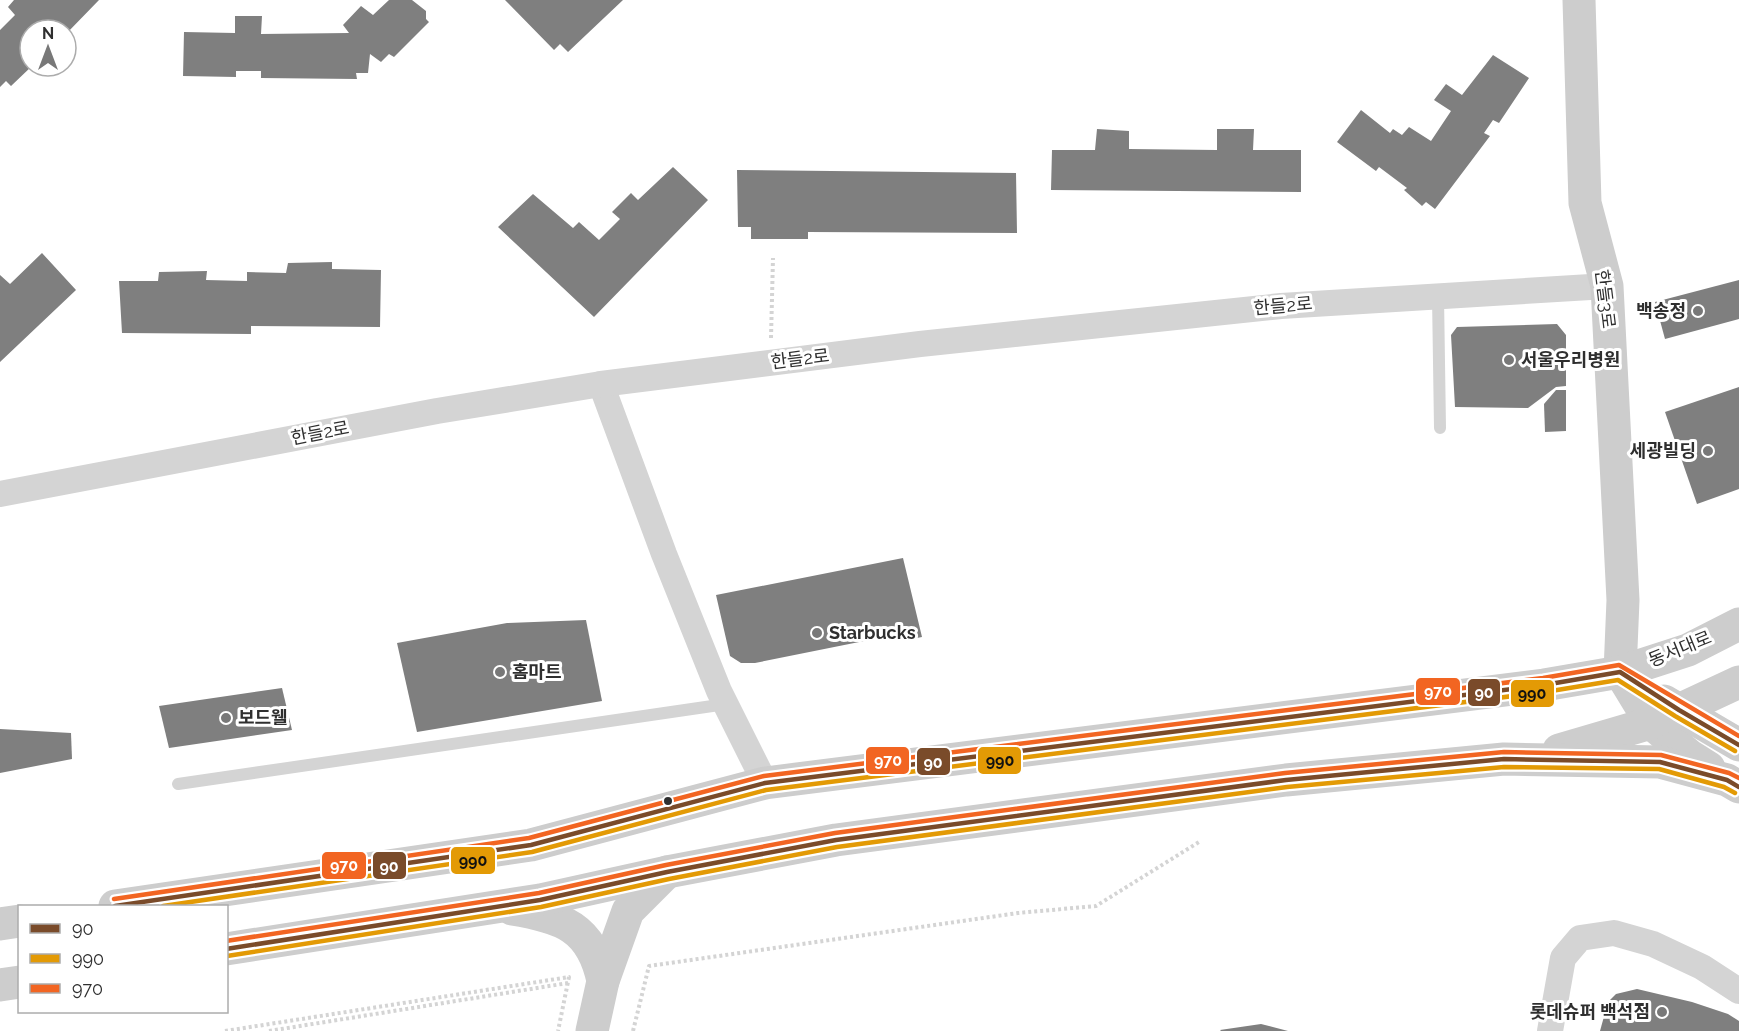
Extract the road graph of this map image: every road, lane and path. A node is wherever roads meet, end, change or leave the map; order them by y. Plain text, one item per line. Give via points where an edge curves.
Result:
1 (1579, 0) edge
2 (773, 258) dead end
3 (1608, 286) junction
4 (1438, 296) junction
5 (771, 363) junction
6 (601, 384) junction
7 (1440, 428) dead end
8 (0, 494) edge
9 (1739, 624) edge
10 (1620, 672) junction
11 (1739, 682) edge
12 (726, 704) junction
13 (1665, 716) junction
14 (1739, 745) edge
15 (1504, 759) junction
16 (765, 783) junction
17 (1733, 783) edge
18 (178, 784) dead end
19 (1198, 842) dead end
20 (667, 872) junction
21 (122, 905) edge
22 (495, 906) junction
23 (18, 921) edge
24 (0, 924) edge
25 (228, 949) edge
26 (603, 981) junction
27 (18, 982) edge
28 (568, 983) junction
29 (0, 985) edge
30 (1739, 991) edge
31 (225, 1031) edge
32 (269, 1031) edge
33 (558, 1031) edge
34 (592, 1031) edge
35 (633, 1031) edge
36 (1550, 1031) edge

1 - 3 main road, 한들3로 via 1585,203
2 - 5 path
3 - 4 street, 한들2로
3 - 10 main road, 한들3로 via 1623,600
4 - 5 street, 한들2로 via 1281,306 931,342
4 - 7 lane
5 - 6 street, 한들2로
6 - 8 street, 한들2로
6 - 12 street via 664,554
9 - 10 main road, 동서대로 via 1688,650
10 - 13 main road
10 - 16 main road, 동서대로 via 1544,685
11 - 13 main road
12 - 16 street
12 - 18 lane
13 - 14 main road
13 - 15 main road via 1567,748
13 - 17 main road via 1690,756
15 - 17 main road via 1660,762
15 - 20 main road via 1286,780 836,840
16 - 21 main road, 동서대로 via 531,845
19 - 35 path via 1096,906 1018,913 649,966
20 - 22 main road
20 - 26 main road via 628,912
22 - 25 main road
22 - 26 main road via 545,914 573,928 599,960
23 - 24 main road
26 - 34 main road
27 - 29 main road
28 - 31 path via 569,977
28 - 32 path
28 - 33 path
30 - 36 street via 1702,967 1653,944 1614,933 1580,939 1563,958

